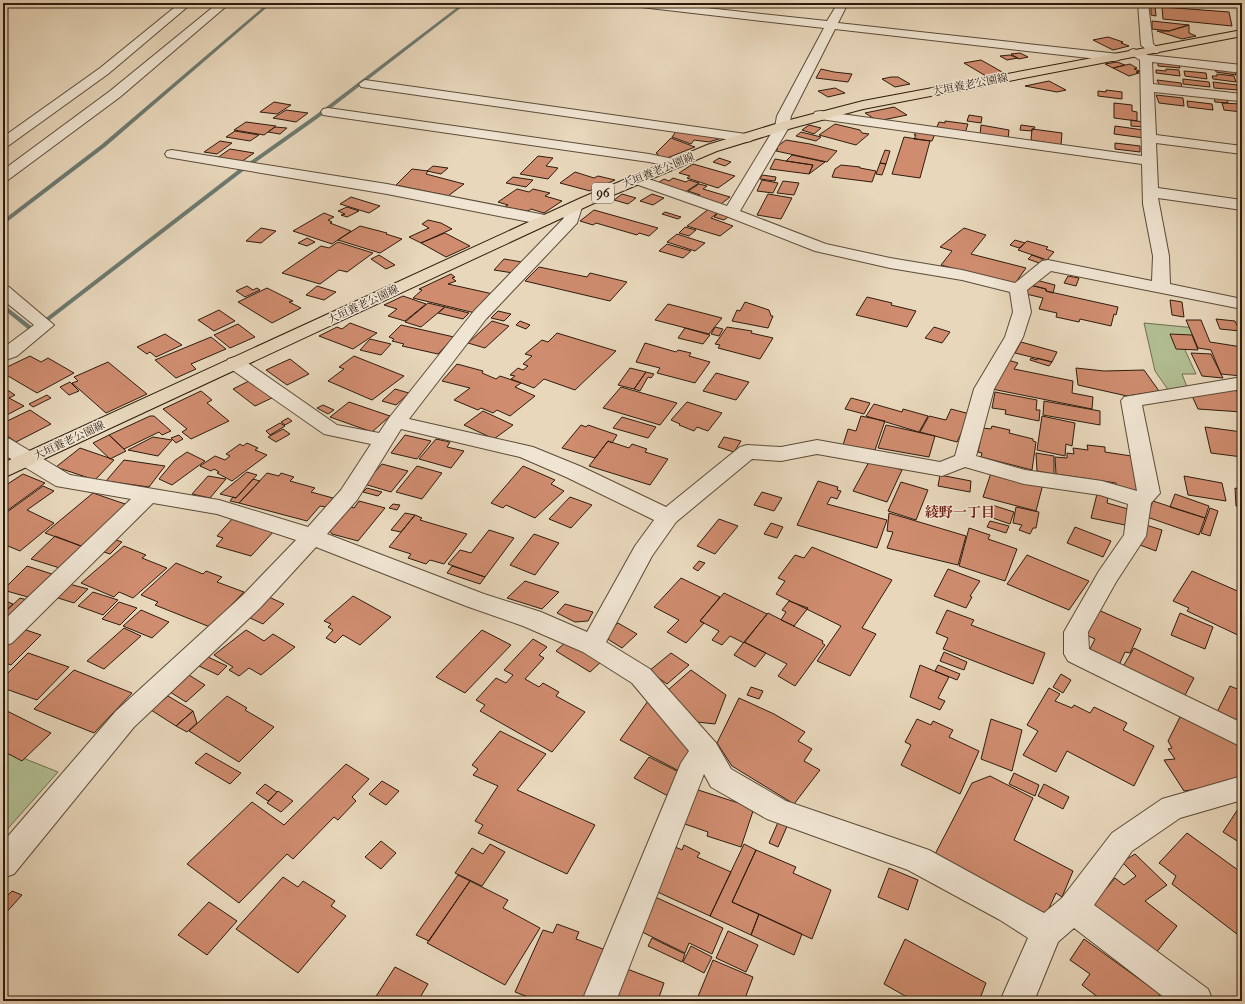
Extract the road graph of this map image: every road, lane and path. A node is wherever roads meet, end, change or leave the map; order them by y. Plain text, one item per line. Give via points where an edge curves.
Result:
1 (186, 3) edge
2 (225, 3) edge
3 (632, 3) edge
4 (843, 3) edge
5 (1143, 3) edge
6 (832, 24) junction
7 (1242, 34) edge
8 (1145, 54) junction
9 (1115, 56) junction
10 (1242, 69) edge
11 (365, 84) dead end
12 (1147, 87) junction
13 (1239, 97) dead end
14 (328, 112) dead end
15 (820, 115) junction
16 (782, 126) junction
17 (746, 138) junction
18 (1150, 138) junction
19 (3, 143) edge
20 (1242, 150) edge
21 (172, 154) dead end
22 (1149, 161) junction
23 (673, 163) junction
24 (3, 177) edge
25 (635, 179) junction
26 (1151, 192) junction
27 (1242, 205) edge
28 (574, 207) junction
29 (731, 213) junction
30 (545, 220) junction
31 (1018, 289) junction
32 (1161, 289) junction
33 (3, 291) edge
34 (1242, 304) edge
35 (3, 355) edge
36 (235, 363) junction
37 (1242, 383) edge
38 (396, 422) junction
39 (383, 440) junction
40 (3, 444) edge
41 (27, 460) junction
42 (964, 460) junction
43 (3, 471) edge
44 (150, 494) junction
45 (1140, 500) junction
46 (668, 517) junction
47 (312, 537) junction
48 (3, 636) edge
49 (592, 645) junction
50 (1242, 736) edge
51 (706, 751) junction
52 (1242, 788) edge
53 (3, 864) edge
54 (1073, 908) junction
55 (1046, 932) junction
56 (599, 1001) edge
57 (1017, 1001) edge
58 (1196, 1001) edge

1 - 19 street via 104,71
2 - 24 street via 115,94
3 - 6 street
4 - 6 street
5 - 8 street via 1147,45
6 - 9 street
6 - 16 street via 784,116
7 - 8 main road, 大垣養老公園線 / 96
8 - 9 main road, 大垣養老公園線 / 96
8 - 10 street
8 - 12 street
9 - 15 main road, 大垣養老公園線 / 96
11 - 17 street via 683,127
12 - 13 street
12 - 18 street
14 - 23 street
15 - 16 main road, 大垣養老公園線 / 96
15 - 22 street
16 - 17 main road, 大垣養老公園線 / 96
16 - 29 street
17 - 23 main road, 大垣養老公園線 / 96
18 - 20 street
18 - 22 street
21 - 30 street via 386,188
22 - 26 street
23 - 25 main road, 大垣養老公園線 / 96
25 - 28 main road, 大垣養老公園線 / 96
25 - 29 street
26 - 27 street
26 - 32 street via 1161,256
28 - 30 main road, 大垣養老公園線 / 96
28 - 38 street via 571,220 480,315
29 - 31 street via 821,248 962,275
30 - 36 main road, 大垣養老公園線 / 96
31 - 32 street via 1048,265
31 - 42 street via 1022,312 1014,337 984,389
32 - 34 street
33 - 35 street via 45,325
36 - 39 street via 331,430
36 - 41 main road, 大垣養老公園線 / 96
37 - 45 street via 1131,401 1149,493
38 - 39 street
38 - 46 street via 526,452
39 - 47 street via 349,495
40 - 41 street
41 - 43 main road, 大垣養老公園線 / 96
41 - 44 street via 64,481
42 - 45 street via 1024,477 1102,488
42 - 46 street via 942,469 817,447 781,454 747,452
44 - 47 street via 220,507
44 - 48 street
45 - 50 street via 1135,536 1076,632 1077,654
46 - 49 street via 643,552
47 - 49 street via 475,600 532,619
47 - 53 street via 251,602 126,719
49 - 51 street via 642,676
51 - 55 street via 721,778 777,810 918,860 1011,910
51 - 56 street via 695,763
52 - 54 street via 1172,808 1122,842
54 - 55 street
54 - 58 street
55 - 57 street

